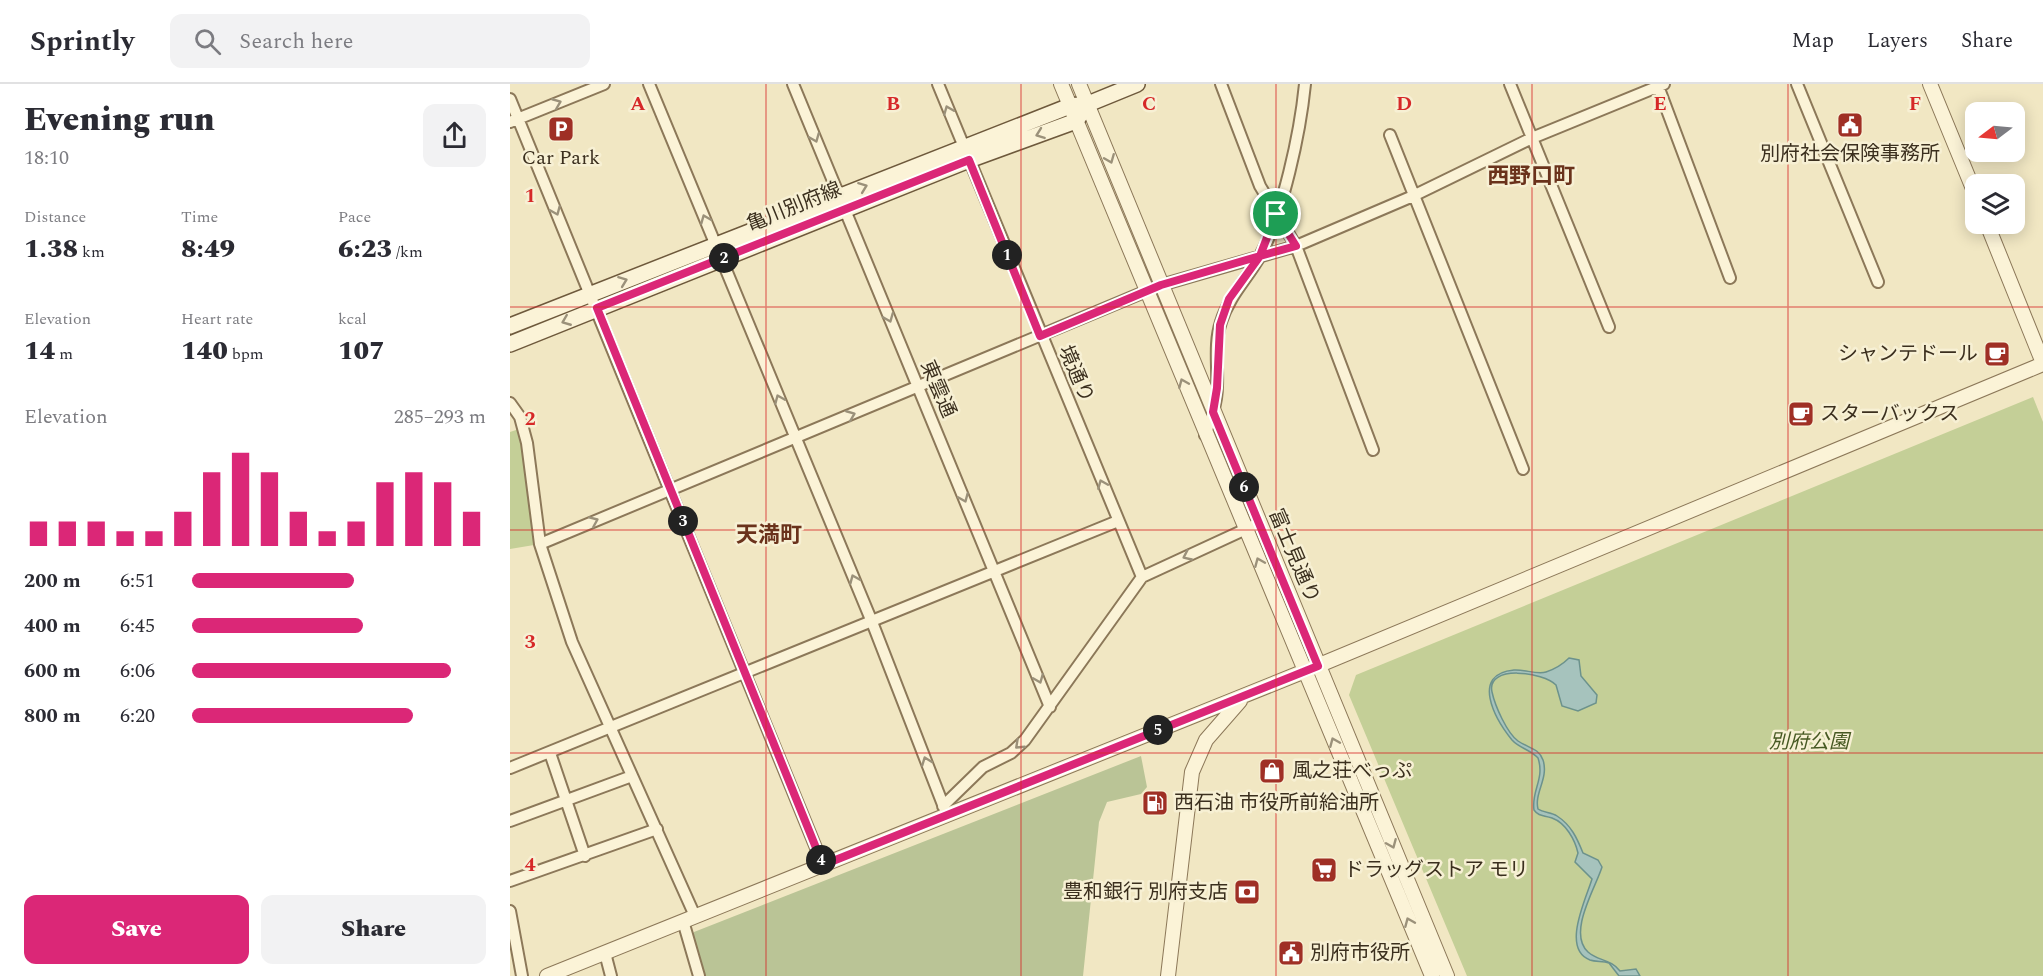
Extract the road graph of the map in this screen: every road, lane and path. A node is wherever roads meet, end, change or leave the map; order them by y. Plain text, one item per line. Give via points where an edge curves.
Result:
1 (604, 84) edge
2 (649, 84) edge
3 (793, 84) edge
4 (938, 84) edge
5 (1061, 84) edge
6 (1079, 84) edge
7 (1137, 84) edge
8 (1221, 84) edge
9 (1305, 84) edge
10 (1510, 84) edge
11 (1797, 84) edge
12 (1930, 84) edge
13 (1654, 86) edge
14 (510, 99) edge
15 (1088, 104) junction
16 (1073, 114) junction
17 (514, 121) edge
18 (1390, 135) dead end
19 (1532, 138) junction
20 (966, 154) junction
21 (1967, 174) edge
22 (1413, 196) junction
23 (842, 203) junction
24 (1276, 214) junction
25 (1991, 234) edge
26 (1296, 246) junction
27 (718, 252) junction
28 (1260, 256) junction
29 (1730, 278) dead end
30 (1878, 282) dead end
31 (1161, 285) junction
32 (1146, 293) junction
33 (591, 294) junction
34 (597, 308) junction
35 (510, 326) edge
36 (1609, 327) dead end
37 (1040, 336) junction
38 (510, 344) edge
39 (2043, 363) edge
40 (917, 388) junction
41 (510, 403) edge
42 (1213, 412) junction
43 (1204, 435) junction
44 (795, 438) junction
45 (1373, 450) dead end
46 (1523, 469) dead end
47 (670, 488) junction
48 (1118, 521) junction
49 (1259, 523) junction
50 (1245, 529) junction
51 (540, 544) junction
52 (995, 571) junction
53 (1142, 577) junction
54 (872, 622) junction
55 (1318, 666) junction
56 (1305, 671) junction
57 (746, 674) junction
58 (1249, 694) junction
59 (1050, 707) junction
60 (610, 728) junction
61 (550, 753) junction
62 (510, 768) edge
63 (632, 776) junction
64 (566, 800) junction
65 (945, 811) junction
66 (510, 821) edge
67 (657, 829) junction
68 (585, 856) junction
69 (823, 865) junction
70 (510, 881) edge
71 (510, 911) edge
72 (689, 919) junction
73 (605, 953) junction
74 (522, 976) edge
75 (547, 976) edge
76 (611, 976) edge
77 (699, 976) edge
78 (1168, 976) edge
79 (1432, 976) edge
80 (1447, 976) edge

17 -> 1 street
27 -> 2 street
3 -> 23 street, 東雲通
20 -> 4 street, 境通り
5 - 16 street
6 - 15 street, 富士見通り
7 - 15 main road, 亀川別府線
8 - 24 street via 1260,186
9 - 24 street via 1300,122
10 - 19 street
11 - 30 street
12 - 21 street
13 - 19 street
13 - 29 street
14 - 17 street
15 - 16 main road, 亀川別府線
15 -> 31 street, 富士見通り
16 - 20 main road, 亀川別府線
16 - 32 street
17 -> 33 street
18 - 22 street
19 - 22 street
19 - 36 street
20 - 23 main road, 亀川別府線
20 - 37 street, 境通り
22 - 26 street
22 - 46 street
23 - 27 main road, 亀川別府線
23 -> 40 street, 東雲通
24 - 26 street
24 - 28 street
25 - 39 street
26 - 28 street
26 - 45 street
33 -> 27 main road, 亀川別府線
27 - 34 main road, 亀川別府線
44 -> 27 street
28 - 31 street
28 - 42 street via 1229,299 1220,325
31 - 32 street
31 - 42 street, 富士見通り
32 - 37 street
43 -> 32 street
33 - 34 street
33 - 35 main road, 亀川別府線
34 -> 38 main road, 亀川別府線
34 - 47 street
37 - 40 street
48 -> 37 street, 境通り
39 - 55 street
44 -> 40 street
40 -> 52 street, 東雲通
41 - 51 street via 520,417 527,443
42 - 43 street
42 - 49 street, 富士見通り
43 - 50 street
44 - 47 street
54 -> 44 street
51 -> 47 street
47 - 57 street
48 - 52 street
48 - 53 street, 境通り
49 - 50 street
49 - 55 street, 富士見通り
50 -> 53 street
56 -> 50 street
51 - 60 street via 572,642
52 - 54 street
52 -> 59 street, 東雲通
53 - 59 street
54 - 57 street
65 -> 54 street
55 - 56 street
55 -> 80 street, 富士見通り
56 - 58 street
79 -> 56 street
57 - 60 street
57 - 69 street
58 - 65 street
58 - 78 street via 1219,722 1198,754 1192,772
59 -> 65 street via 1025,740 1011,753 983,767
60 - 61 street
60 - 63 street
61 - 62 street
61 - 64 street
63 - 64 street
63 - 67 street
64 - 66 street
64 - 68 street
65 - 69 street
67 - 68 street
67 - 72 street
68 - 70 street
69 - 72 street
71 - 74 street
72 - 73 street
72 - 77 street
73 - 75 street
73 - 76 street

